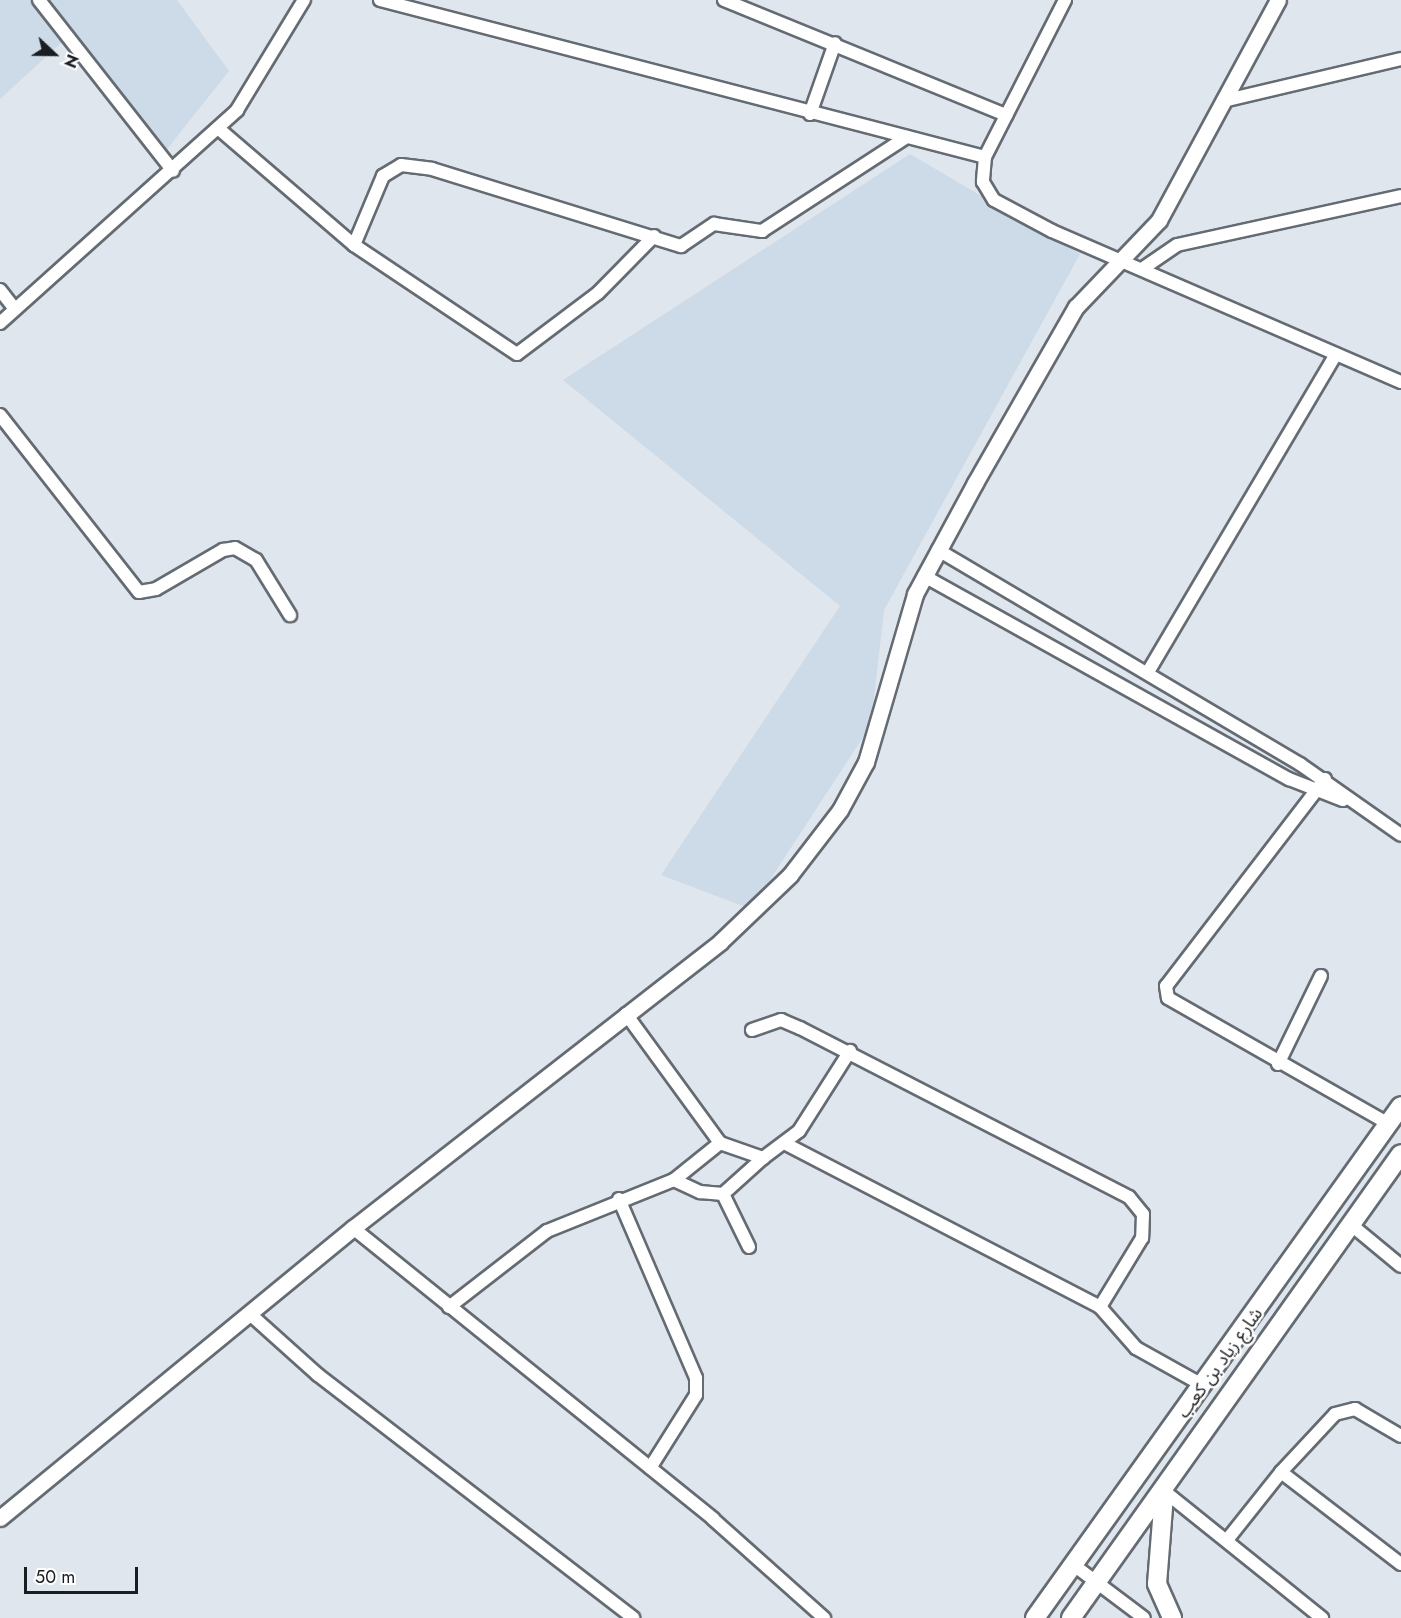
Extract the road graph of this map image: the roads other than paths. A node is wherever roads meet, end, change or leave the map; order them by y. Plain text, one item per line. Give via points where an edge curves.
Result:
1 (39, 0) edge
2 (304, 0) edge
3 (380, 0) edge
4 (724, 0) edge
5 (1065, 0) edge
6 (1278, 0) edge
7 (834, 43) junction
8 (1401, 59) edge
9 (1223, 101) junction
10 (810, 114) junction
11 (1006, 115) junction
12 (219, 129) junction
13 (907, 137) junction
14 (985, 157) junction
15 (173, 171) junction
16 (1401, 196) edge
17 (654, 236) junction
18 (354, 245) junction
19 (1119, 259) junction
20 (1142, 269) junction
21 (0, 290) edge
22 (15, 309) junction
23 (0, 323) edge
24 (1336, 354) junction
25 (1401, 382) edge
26 (0, 415) edge
27 (938, 550) junction
28 (924, 576) junction
29 (290, 615) dead end
30 (1148, 672) junction
31 (1325, 779) junction
32 (1316, 792) junction
33 (1346, 800) junction
34 (1401, 835) edge
35 (1321, 976) dead end
36 (626, 1014) junction
37 (752, 1030) dead end
38 (850, 1052) junction
39 (1278, 1064) junction
40 (1401, 1106) edge
41 (1389, 1124) junction
42 (720, 1143) junction
43 (784, 1143) junction
44 (1401, 1154) edge
45 (764, 1158) junction
46 (674, 1180) junction
47 (723, 1194) junction
48 (619, 1199) junction
49 (1349, 1223) junction
50 (353, 1228) junction
51 (749, 1247) dead end
52 (1401, 1266) edge
53 (449, 1307) junction
54 (1100, 1307) junction
55 (250, 1314) junction
56 (1204, 1386) junction
57 (1401, 1436) edge
58 (650, 1468) junction
59 (1281, 1472) junction
60 (1164, 1491) junction
61 (0, 1518) edge
62 (1227, 1540) junction
63 (1071, 1563) junction
64 (1401, 1564) edge
65 (1097, 1584) junction
66 (633, 1618) edge
67 (825, 1618) edge
68 (1035, 1618) edge
69 (1071, 1618) edge
70 (1144, 1618) edge
71 (1172, 1618) edge
72 (1322, 1618) edge

1 - 15 street
2 - 12 street via 254,88
3 - 10 street
4 - 7 street
5 - 11 street
6 - 9 street
7 - 10 street
7 - 11 street
8 - 9 street
9 - 19 street via 1158,220
10 - 13 street
11 - 14 street
12 - 15 street
12 - 18 street
13 - 14 street
13 - 17 street via 762,231 714,224 681,246
14 - 19 street via 983,182 1002,206
15 - 22 street
16 - 20 street via 1177,246
17 - 18 street via 432,169 401,165 383,176
17 - 18 street via 598,293 517,354
19 - 20 street
19 - 27 street via 1076,307
20 - 24 street
21 - 22 street
22 - 23 street
24 - 25 street
24 - 30 street
26 - 29 street via 139,592 156,589 223,550 235,548 256,560
27 - 28 street
27 - 30 street
28 - 32 street
28 - 36 street via 904,624 874,744 840,810 758,909
30 - 31 street
31 - 32 street
31 - 33 street
32 - 33 street
32 - 39 street via 1167,986 1168,998 1186,1013
33 - 34 street
35 - 39 street
36 - 42 street
36 - 50 street
37 - 38 street via 781,1020
38 - 43 street via 813,1114
38 - 54 street via 1107,1183 1137,1203 1144,1221 1142,1238
39 - 41 street
40 - 41 main road, شارع زياد بن كعب
41 - 56 main road, شارع زياد بن كعب
42 - 45 street
42 - 46 street
43 - 45 street
43 - 54 street
44 - 49 main road, شارع زياد بن كعب
45 - 47 street
46 - 47 street via 700,1192
46 - 48 street
47 - 51 street
48 - 53 street via 547,1232
48 - 58 street via 696,1378 696,1395
49 - 52 street
49 - 60 main road, شارع زياد بن كعب
50 - 53 street
50 - 55 street
53 - 58 street
54 - 56 street via 1136,1348
55 - 61 street
55 - 66 street via 318,1375
56 - 63 main road, شارع زياد بن كعب
57 - 59 street via 1355,1409 1335,1414
58 - 67 street
59 - 62 street
59 - 64 street
60 - 62 street
60 - 65 main road, شارع زياد بن كعب
60 - 71 main road via 1156,1572
62 - 72 street
63 - 65 street
63 - 68 main road, شارع زياد بن كعب
65 - 69 main road, شارع زياد بن كعب
65 - 70 street

